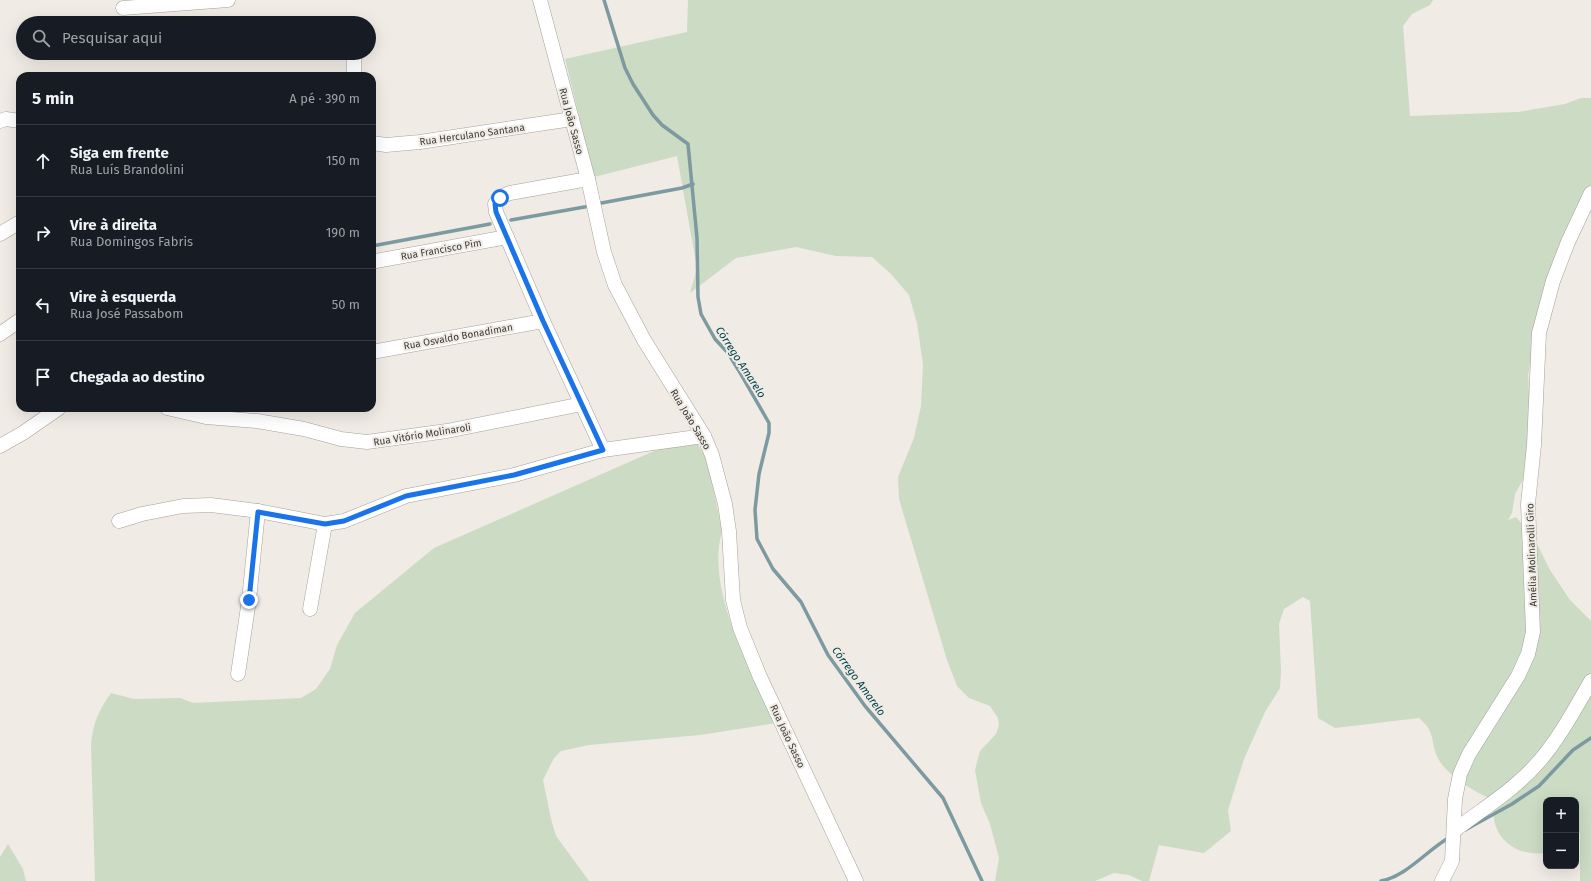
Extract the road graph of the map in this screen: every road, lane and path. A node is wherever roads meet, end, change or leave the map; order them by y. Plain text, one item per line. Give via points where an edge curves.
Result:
1 (228, 0) edge
2 (540, 0) edge
3 (123, 8) dead end
4 (354, 60) edge
5 (354, 72) edge
6 (572, 119) junction
7 (16, 120) edge
8 (0, 121) edge
9 (376, 144) edge
10 (588, 179) junction
11 (1591, 193) edge
12 (16, 224) edge
13 (0, 234) edge
14 (507, 237) junction
15 (376, 261) dead end
16 (543, 321) junction
17 (16, 323) edge
18 (0, 334) edge
19 (376, 351) edge
20 (582, 404) junction
21 (53, 412) edge
22 (186, 412) edge
23 (257, 414) edge
24 (704, 436) junction
25 (0, 446) edge
26 (603, 450) junction
27 (258, 512) junction
28 (119, 522) dead end
29 (325, 524) junction
30 (310, 610) dead end
31 (238, 674) dead end
32 (1591, 681) edge
33 (1454, 830) junction
34 (856, 881) edge
35 (1442, 881) edge

1 - 3 street
2 - 6 street, Rua João Sasso
4 - 5 street
6 - 9 street, Rua Herculano Santana via 420,142
6 - 10 street, Rua João Sasso
7 - 8 street
10 - 14 street via 510,193 500,198 495,204 496,212
10 - 24 street, Rua João Sasso via 604,252 616,284 648,347
11 - 33 street, Amélia Molinarolli Giro via 1553,281 1539,333 1534,445 1528,504 1533,632 1528,654 1518,676 1469,754 1460,774 1455,799
12 - 13 street
14 - 15 street, Rua Francisco Pim
14 - 16 street
16 - 19 street, Rua Osvaldo Bonadiman
16 - 20 street
17 - 18 street
20 - 23 street, Rua Vitório Molinaroli via 447,431 367,442 341,439
20 - 26 street
21 - 25 street
22 - 23 street, Rua Vitório Molinaroli via 206,416
24 - 26 street
24 - 34 street, Rua João Sasso via 720,480 725,504 733,600 740,628 760,677
26 - 29 street via 514,475 406,496 344,521
27 - 28 street via 211,505 184,506 142,514
27 - 29 street
27 - 31 street
29 - 30 street
32 - 33 street via 1545,754 1533,768
33 - 35 street, Amélia Molinarolli Giro via 1452,861

